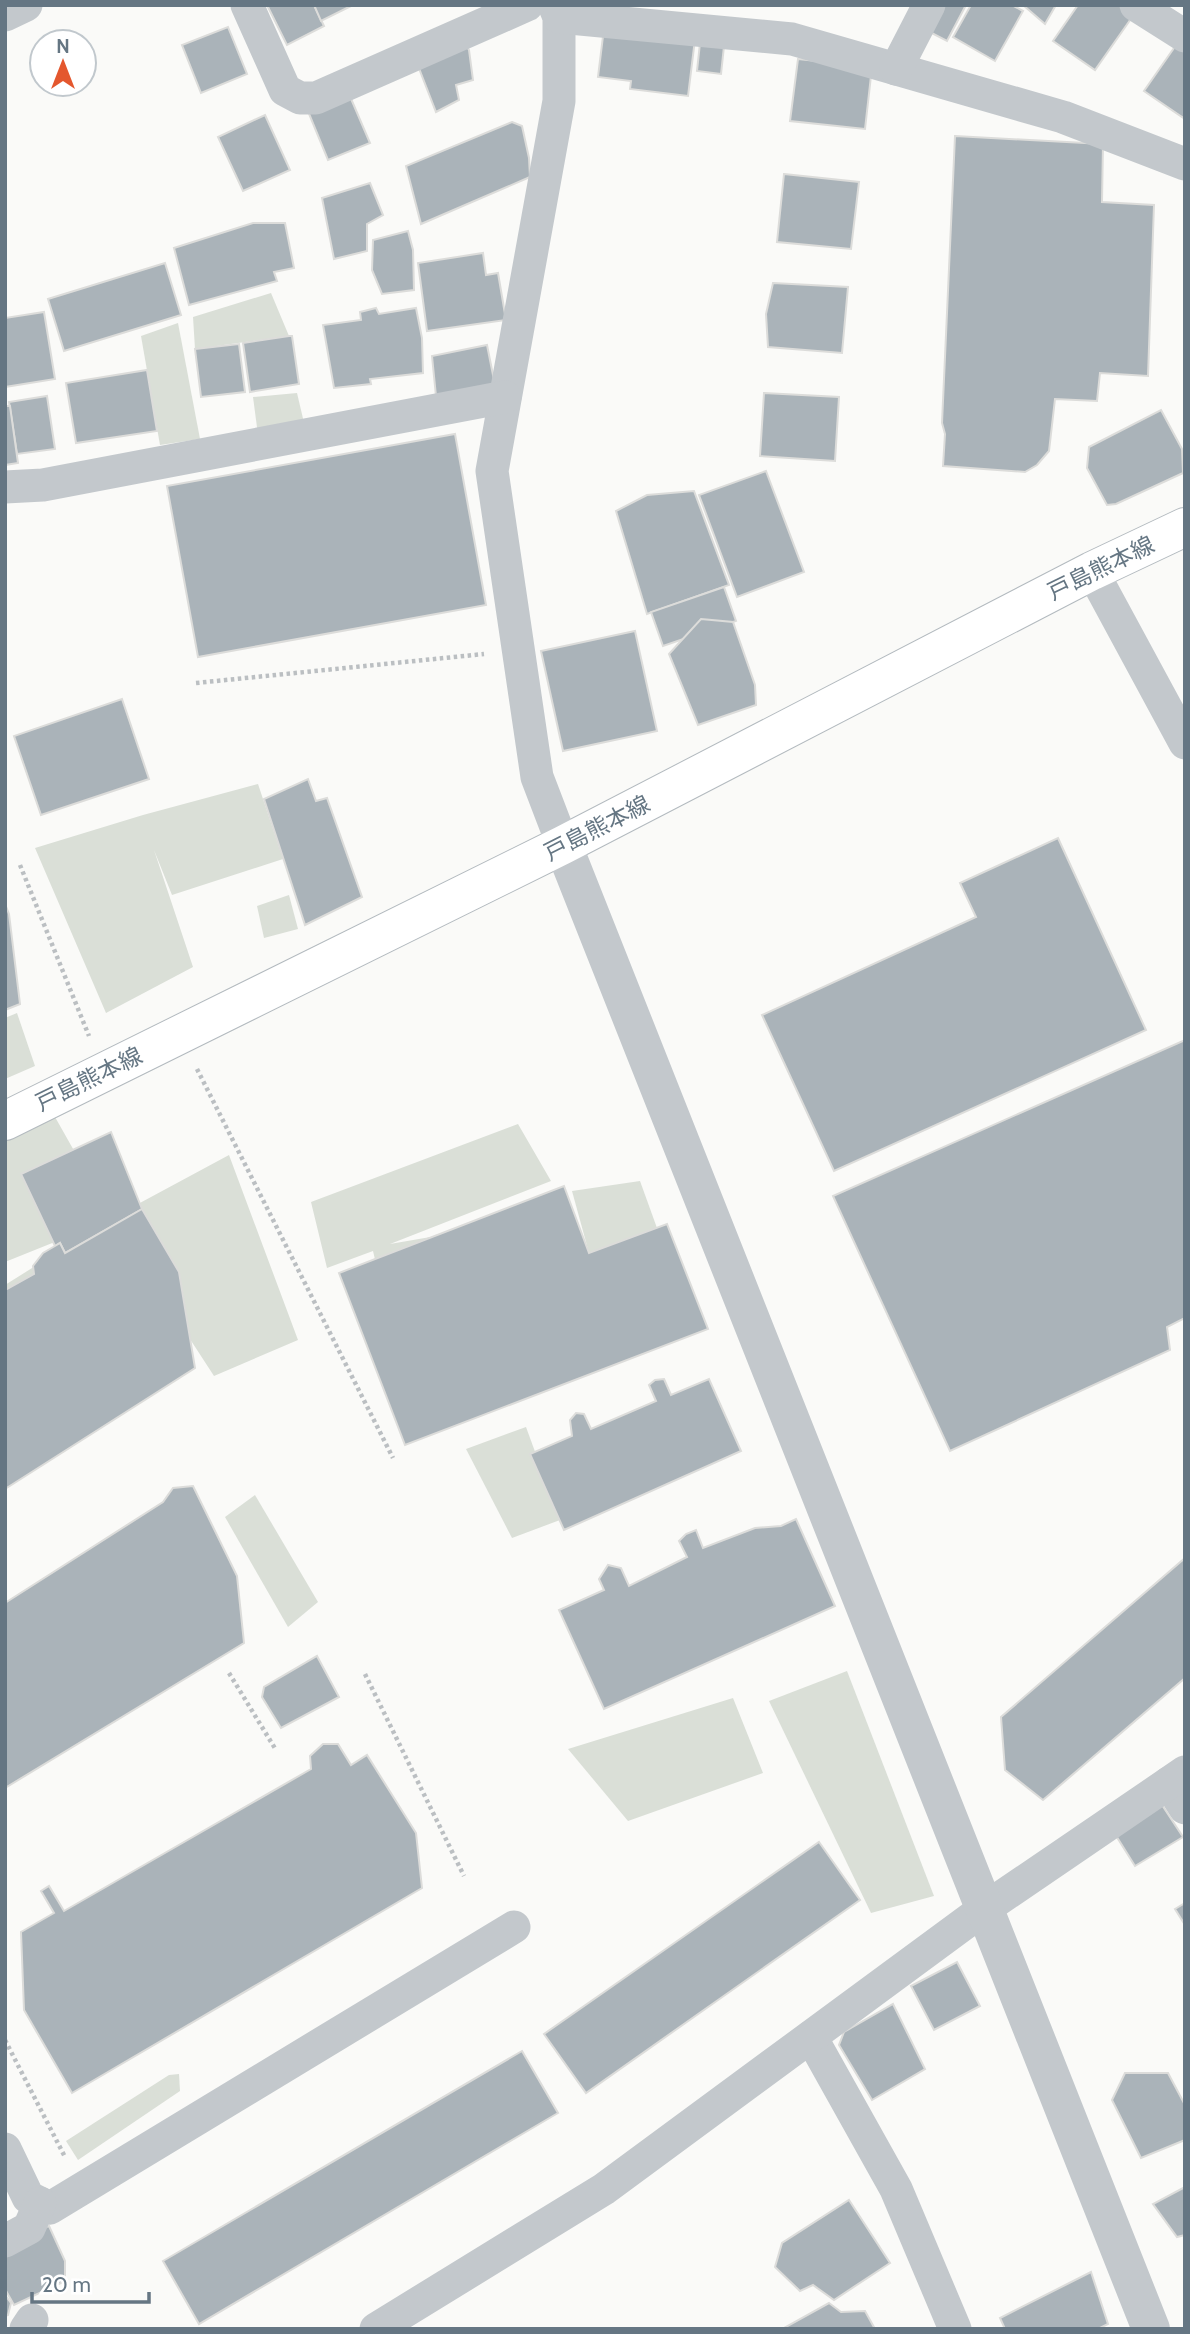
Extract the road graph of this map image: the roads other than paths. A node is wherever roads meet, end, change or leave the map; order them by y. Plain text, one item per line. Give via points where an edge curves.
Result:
1 (26, 5) edge
2 (247, 5) edge
3 (527, 5) edge
4 (929, 5) edge
5 (1136, 5) edge
6 (557, 11) edge
7 (5, 15) edge
8 (1185, 36) edge
9 (896, 69) junction
10 (1185, 164) edge
11 (505, 397) junction
12 (5, 487) edge
13 (1185, 527) edge
14 (1092, 571) junction
15 (1185, 743) edge
16 (563, 845) junction
17 (5, 1121) edge
18 (1180, 1788) edge
19 (984, 1909) junction
20 (514, 1927) dead end
21 (811, 2037) junction
22 (5, 2150) edge
23 (40, 2203) junction
24 (5, 2241) edge
25 (376, 2329) edge
26 (955, 2329) edge
27 (1151, 2329) edge

1 - 7 street
2 - 3 street via 285,90 300,98 316,98
4 - 9 street
5 - 8 street
6 - 9 street via 792,39
6 - 11 street via 559,101
9 - 10 street via 1063,117
11 - 12 street via 43,485
11 - 16 street via 492,471 537,777
13 - 14 main road, 戸島熊本線
14 - 15 street
14 - 16 main road, 戸島熊本線
16 - 17 main road, 戸島熊本線
16 - 19 street
18 - 19 street
19 - 21 street
19 - 27 street
20 - 23 street via 50,2208
21 - 25 street via 604,2189
21 - 26 street via 896,2189
22 - 23 street via 28,2197
23 - 24 street via 29,2228

